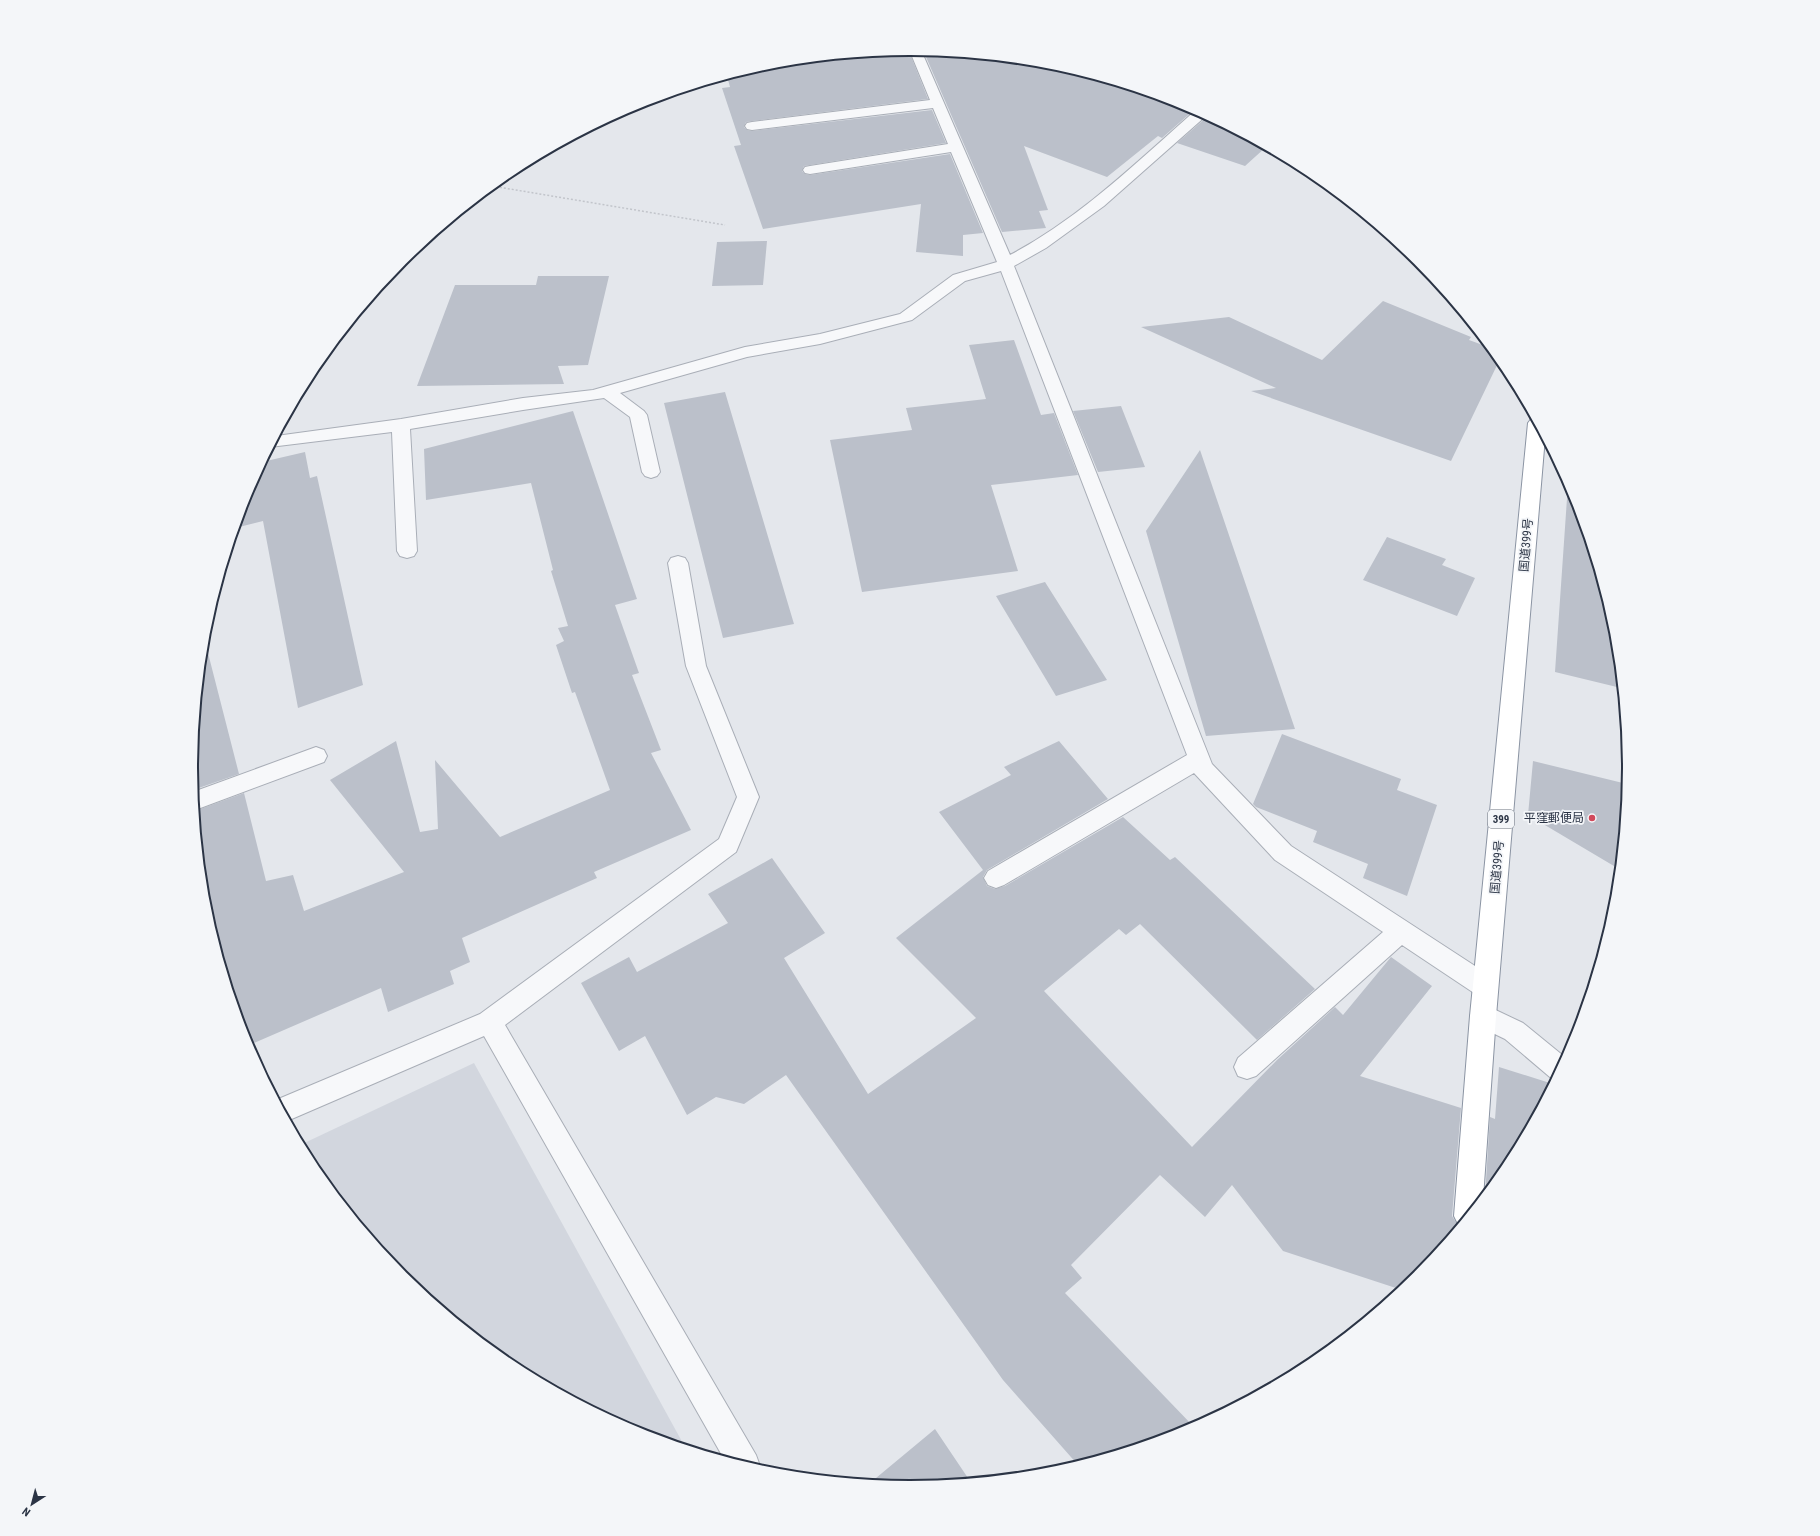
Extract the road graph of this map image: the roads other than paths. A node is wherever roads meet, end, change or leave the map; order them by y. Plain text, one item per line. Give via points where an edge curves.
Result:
1 (918, 56) edge
2 (938, 102) junction
3 (1197, 117) edge
4 (752, 126) dead end
5 (957, 147) junction
6 (810, 170) dead end
7 (1006, 264) junction
8 (606, 391) junction
9 (401, 424) junction
10 (1536, 430) edge
11 (277, 441) edge
12 (650, 472) dead end
13 (407, 551) dead end
14 (678, 563) dead end
15 (316, 756) dead end
16 (1198, 759) junction
17 (199, 799) edge
18 (996, 878) dead end
19 (1401, 931) junction
20 (1486, 988) junction
21 (1483, 1016) junction
22 (488, 1022) junction
23 (1556, 1066) edge
24 (1247, 1067) dead end
25 (285, 1109) edge
26 (1469, 1209) edge
27 (741, 1459) edge

1 - 2 street
2 - 4 street
2 - 5 street
3 - 7 street via 1099,203 1041,244
5 - 6 street
5 - 7 street
7 - 8 street via 959,278 906,317 820,338 745,352
7 - 16 street
8 - 9 street via 594,395
8 - 12 street via 638,415
9 - 11 street
9 - 13 street
10 - 20 highway, 国道399号 / 399
14 - 22 street via 696,666 748,796 728,845
15 - 17 street
16 - 18 street
16 - 19 street via 1203,769 1283,853
19 - 20 street
19 - 24 street
20 - 21 highway, 国道399号 / 399
21 - 23 street via 1514,1031
21 - 26 highway, 国道399号 / 399
22 - 25 street
22 - 27 street

